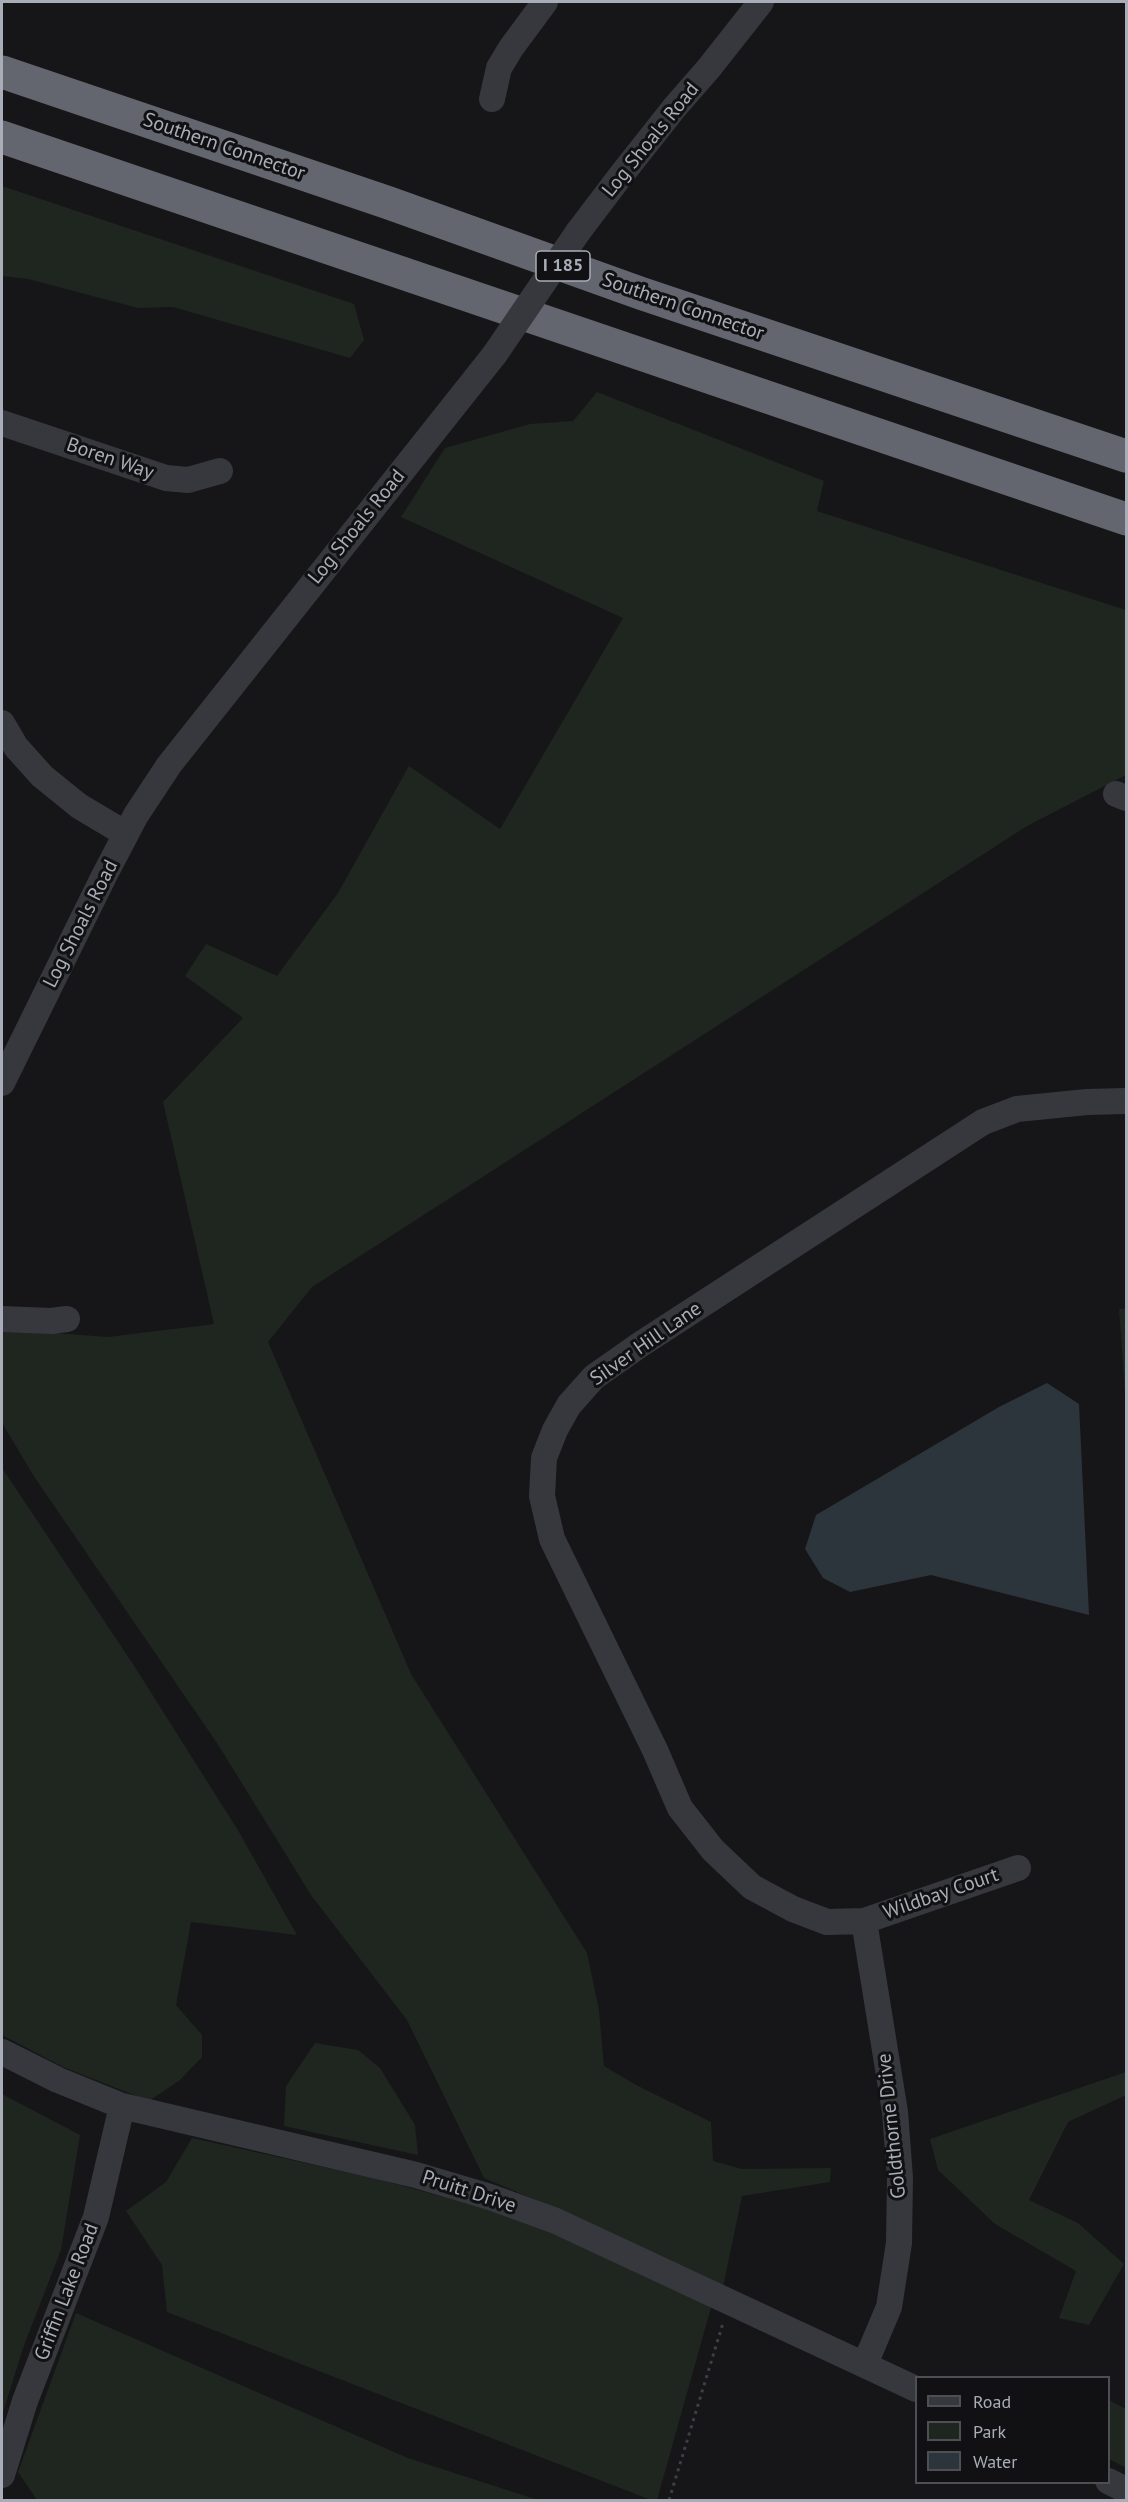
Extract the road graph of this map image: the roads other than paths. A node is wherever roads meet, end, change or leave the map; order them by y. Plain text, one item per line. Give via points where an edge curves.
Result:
1 (545, 2) edge
2 (761, 2) edge
3 (2, 72) edge
4 (492, 99) dead end
5 (2, 137) edge
6 (2, 423) edge
7 (1126, 456) edge
8 (220, 471) dead end
9 (1126, 519) edge
10 (2, 723) edge
11 (126, 834) junction
12 (2, 1083) edge
13 (1126, 1101) edge
14 (2, 1319) edge
15 (67, 1319) dead end
16 (1018, 1868) dead end
17 (864, 1921) junction
18 (2, 2052) edge
19 (122, 2106) junction
20 (865, 2364) junction
21 (915, 2389) edge
22 (2, 2475) edge
23 (1110, 2482) edge
24 (1126, 2490) edge

1 - 4 street via 499,68
2 - 11 street, Log Shoals Road, bridge via 578,232 495,354 183,746
3 - 7 highway, Southern Connector / I 185 via 651,297
5 - 9 highway
6 - 8 street, Boren Way via 166,478 188,480
10 - 11 street via 16,747 42,776 79,806
11 - 12 street, Log Shoals Road
13 - 17 street, Silver Hill Lane via 1017,1109 983,1122 594,1377 569,1405 544,1458 542,1496 552,1539 680,1808 713,1850 752,1887 792,1909 827,1922
14 - 15 street
16 - 17 street, Wildbay Court
17 - 20 street, Goldthorne Drive via 895,2112 900,2178 899,2243 889,2307
18 - 19 street, Pruitt Drive
19 - 20 street, Pruitt Drive via 416,2175 490,2197 556,2221
19 - 22 street, Griffin Lake Road via 96,2217 25,2401
20 - 21 street, Pruitt Drive
23 - 24 street

